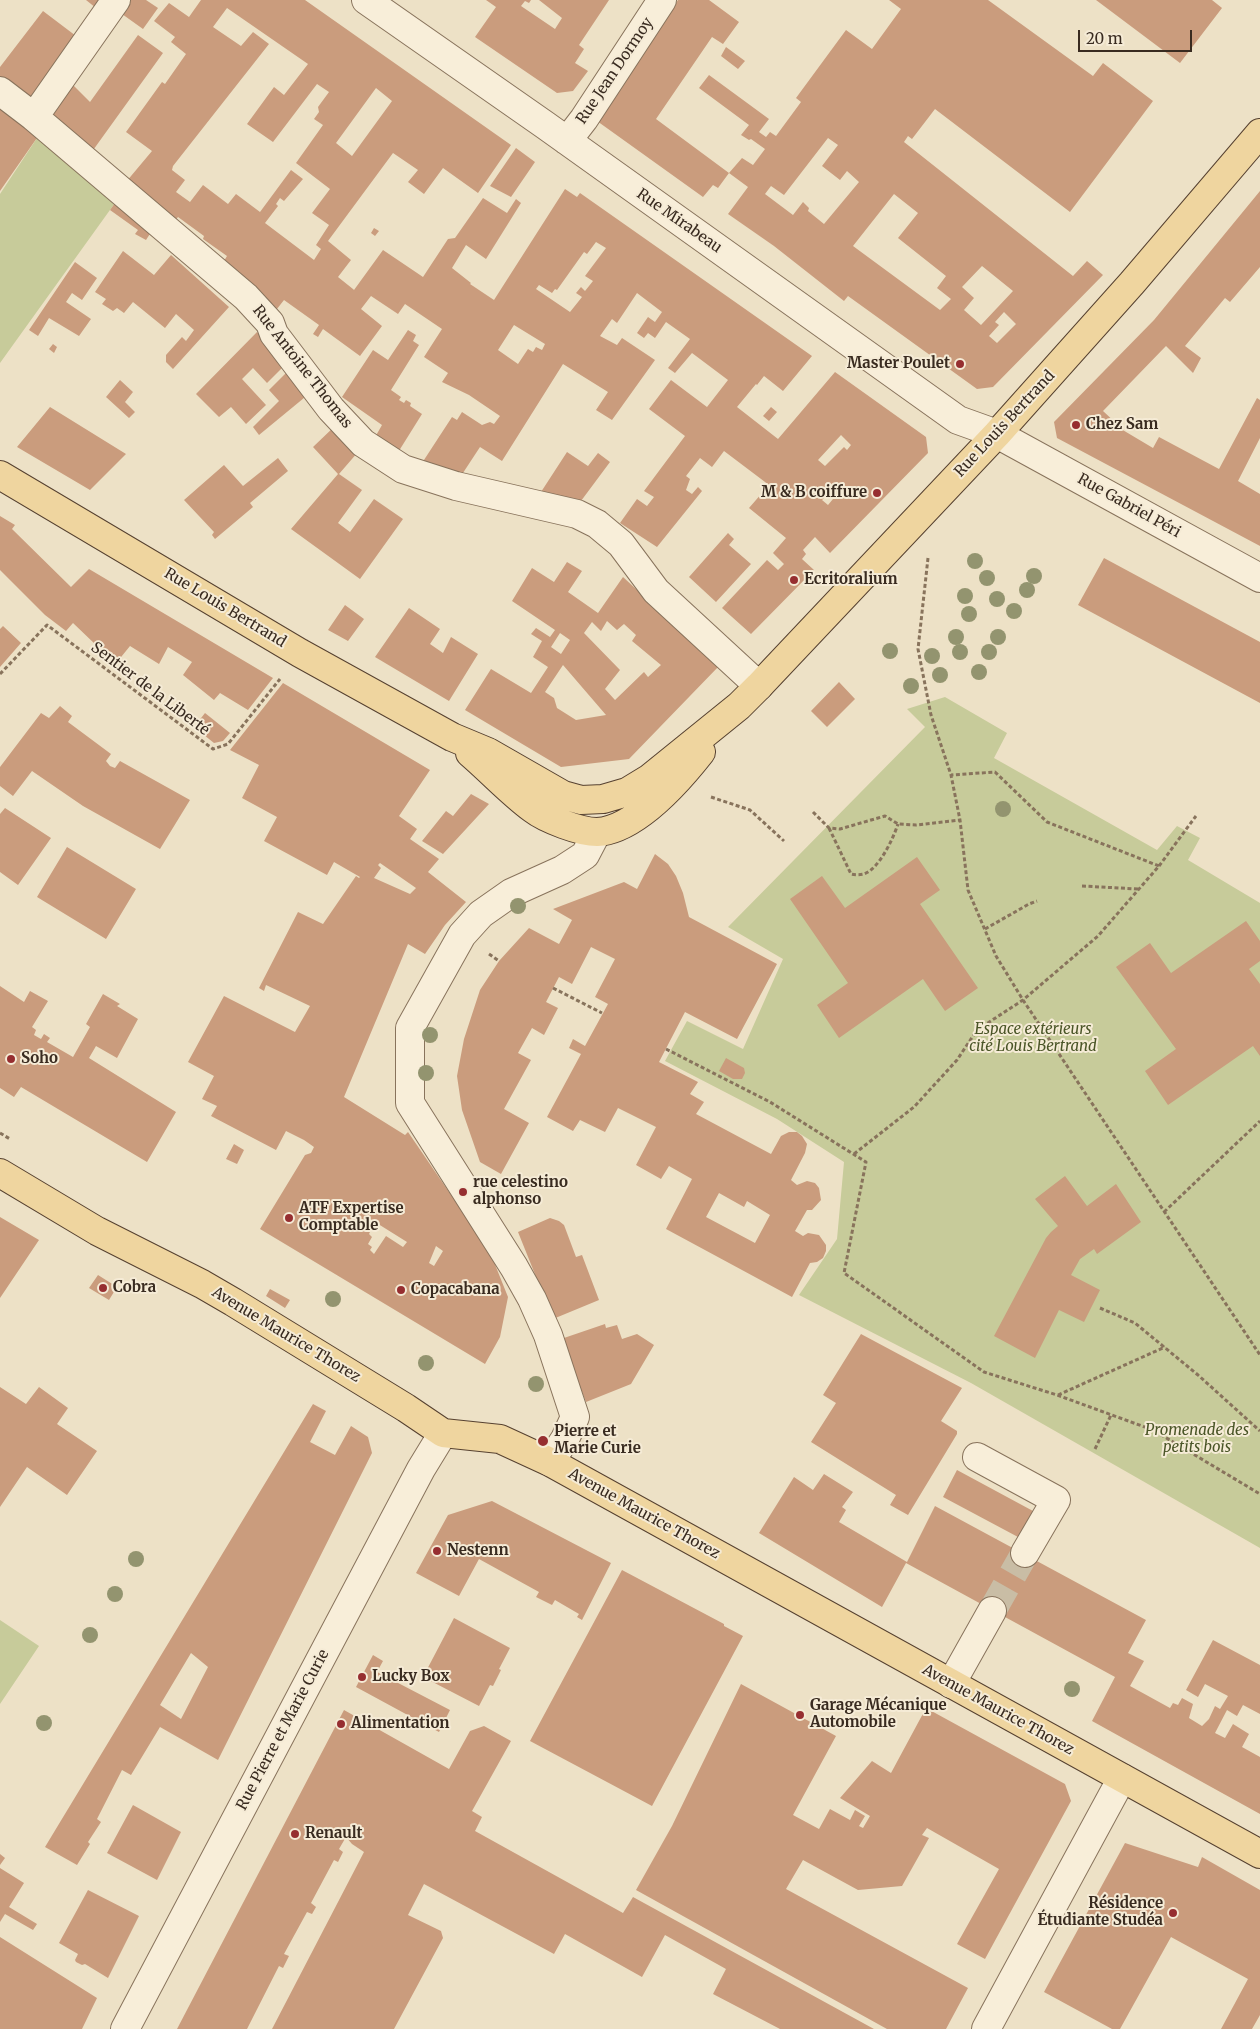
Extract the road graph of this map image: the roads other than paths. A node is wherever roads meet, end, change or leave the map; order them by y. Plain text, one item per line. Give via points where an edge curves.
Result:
1 (116, 0) edge
2 (366, 0) edge
3 (662, 0) edge
4 (0, 91) edge
5 (34, 117) junction
6 (1260, 133) edge
7 (567, 141) junction
8 (997, 434) junction
9 (0, 475) edge
10 (1260, 578) edge
11 (759, 686) junction
12 (739, 706) junction
13 (452, 737) junction
14 (597, 832) junction
15 (0, 1173) edge
16 (443, 1433) junction
17 (976, 1457) dead end
18 (550, 1462) junction
19 (1025, 1552) tunnel mouth
20 (992, 1611) tunnel mouth
21 (951, 1684) junction
22 (1122, 1778) junction
23 (1260, 1854) edge
24 (125, 2029) edge
25 (986, 2029) edge

1 - 5 street
2 - 7 street, Rue Mirabeau
3 - 7 street, Rue Jean Dormoy
4 - 5 street, Rue Antoine Thomas
5 - 11 street, Rue Antoine Thomas via 246,296 270,323 274,334 331,409 363,443 403,469 456,486 577,514 598,524 621,544 656,591
6 - 8 main road, Rue Louis Bertrand
7 - 8 street, Rue Mirabeau via 958,420
8 - 10 street, Rue Gabriel Péri
8 - 11 main road, Rue Louis Bertrand
9 - 13 main road, Rue Louis Bertrand via 300,653
11 - 12 main road, Rue Louis Bertrand
12 - 13 main road, Rue Louis Bertrand via 650,778 627,792 603,799 581,800 563,795 488,752
12 - 14 main road, Rue Louis Bertrand via 664,795 638,815
13 - 14 main road, Rue Louis Bertrand via 534,810 566,826
14 - 18 street via 585,855 562,870 511,893 481,914 462,935 410,1028 410,1103 514,1267 532,1299 560,1369 575,1417
15 - 16 main road, Avenue Maurice Thorez via 97,1231 233,1302
16 - 18 main road, Avenue Maurice Thorez via 500,1439
16 - 24 street, Rue Pierre et Marie Curie
17 - 19 street via 1056,1500
18 - 21 main road, Avenue Maurice Thorez
20 - 21 street
21 - 22 main road, Avenue Maurice Thorez
22 - 23 main road, Avenue Maurice Thorez
22 - 25 street

